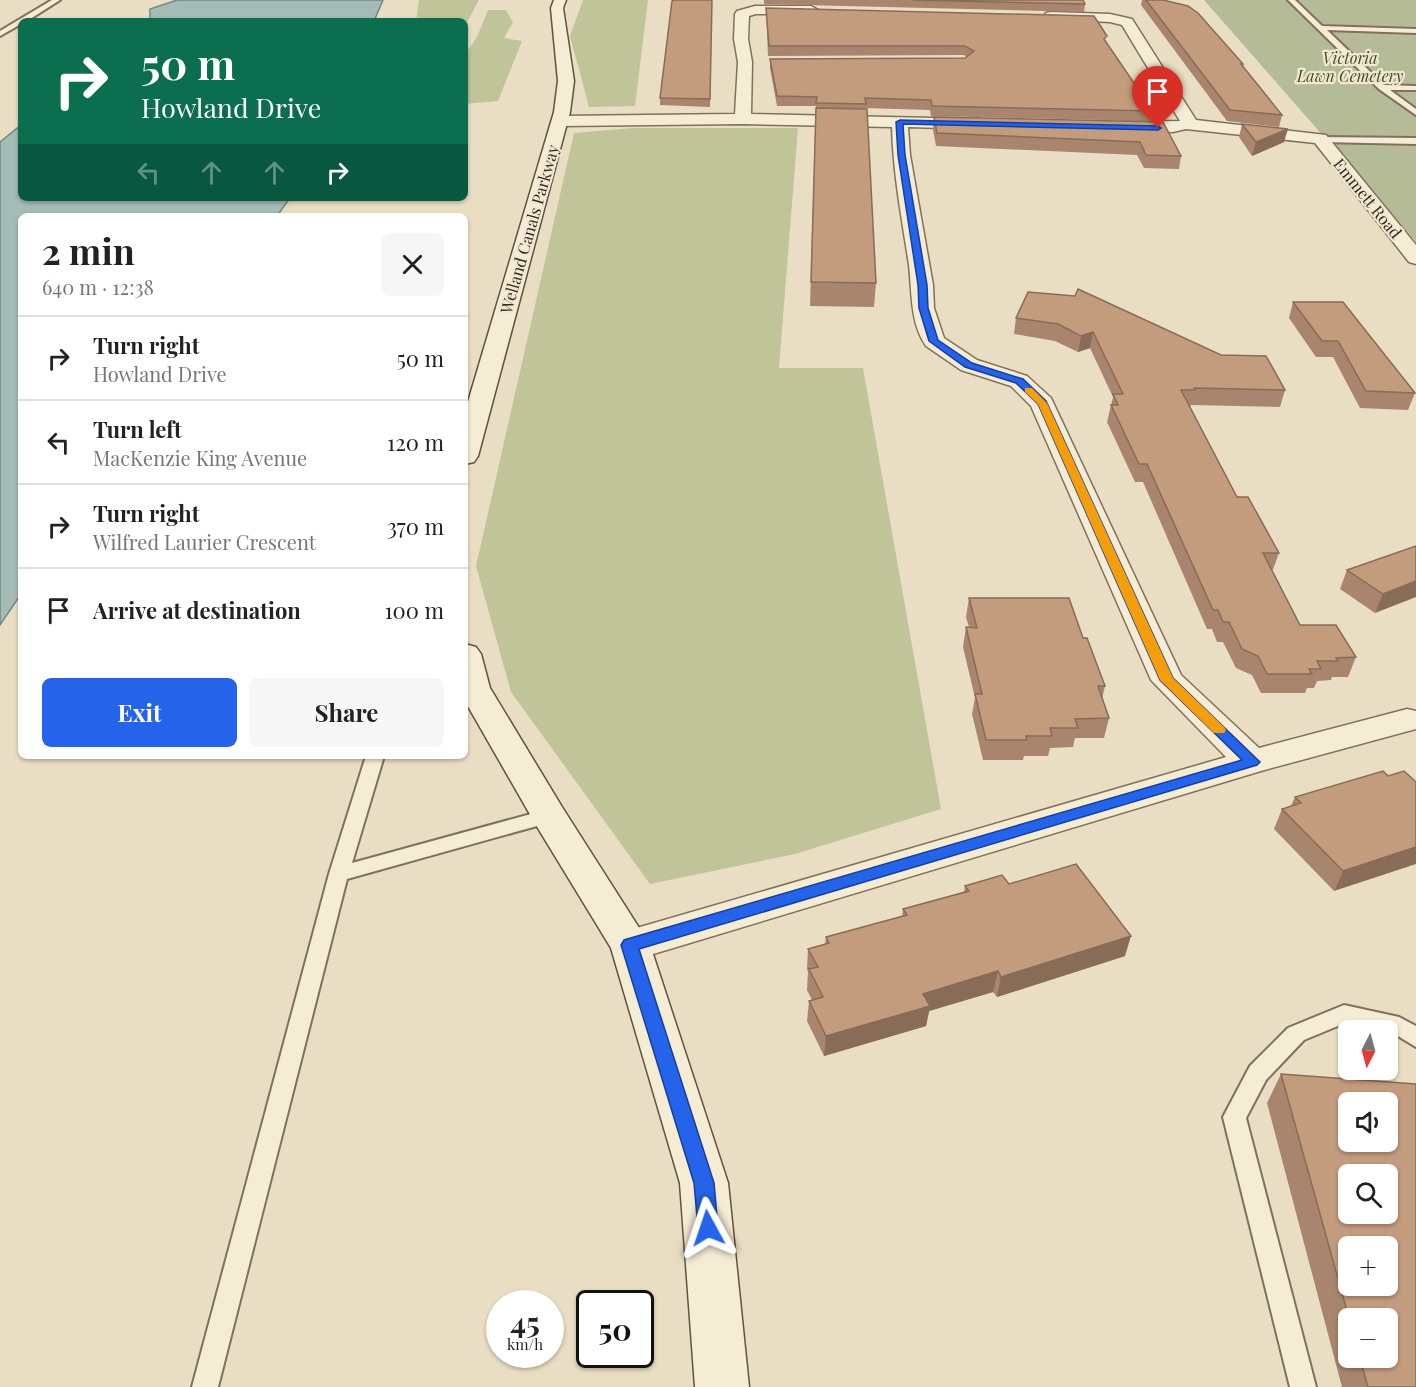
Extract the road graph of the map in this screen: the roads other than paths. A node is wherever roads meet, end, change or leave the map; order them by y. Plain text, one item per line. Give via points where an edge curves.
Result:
1 (57, 0) edge
2 (560, 0) edge
3 (1291, 0) edge
4 (826, 10) edge
5 (1039, 16) edge
6 (26, 18) edge
7 (18, 23) edge
8 (1318, 28) junction
9 (1416, 31) edge
10 (0, 34) edge
11 (1382, 87) junction
12 (1416, 88) edge
13 (1416, 113) edge
14 (561, 117) junction
15 (743, 119) junction
16 (900, 122) junction
17 (992, 124) edge
18 (1186, 124) junction
19 (1106, 127) edge
20 (1320, 139) junction
21 (1416, 141) edge
22 (1415, 255) edge
23 (468, 445) edge
24 (468, 665) edge
25 (1407, 720) dead end
26 (374, 759) edge
27 (1252, 762) junction
28 (549, 816) junction
29 (339, 874) junction
30 (630, 945) junction
31 (1416, 1038) edge
32 (205, 1387) edge
33 (722, 1387) edge
34 (1303, 1387) edge

1 - 6 lane
2 - 14 street, Welland Canals Parkway via 557,8 566,81
3 - 8 lane
4 - 15 street via 755,10 742,14 741,39 750,62
5 - 18 street via 1127,22 1188,121
7 - 10 lane
8 - 9 lane
8 - 11 lane
11 - 12 lane
11 - 13 lane
14 - 15 street
14 - 23 street, Welland Canals Parkway
15 - 16 street
16 - 17 street
16 - 27 street via 901,155 923,308 934,341 969,365 1019,381 1042,403 1167,680
18 - 19 street via 1165,128
18 - 20 street
20 - 21 lane
20 - 22 street, Emmett Road
24 - 28 street via 474,688
25 - 27 street
26 - 29 lane
27 - 30 street
28 - 29 lane
28 - 30 street
29 - 32 lane
30 - 33 street via 704,1183
31 - 34 lane via 1399,1026 1344,1014 1296,1034 1257,1073 1234,1117

